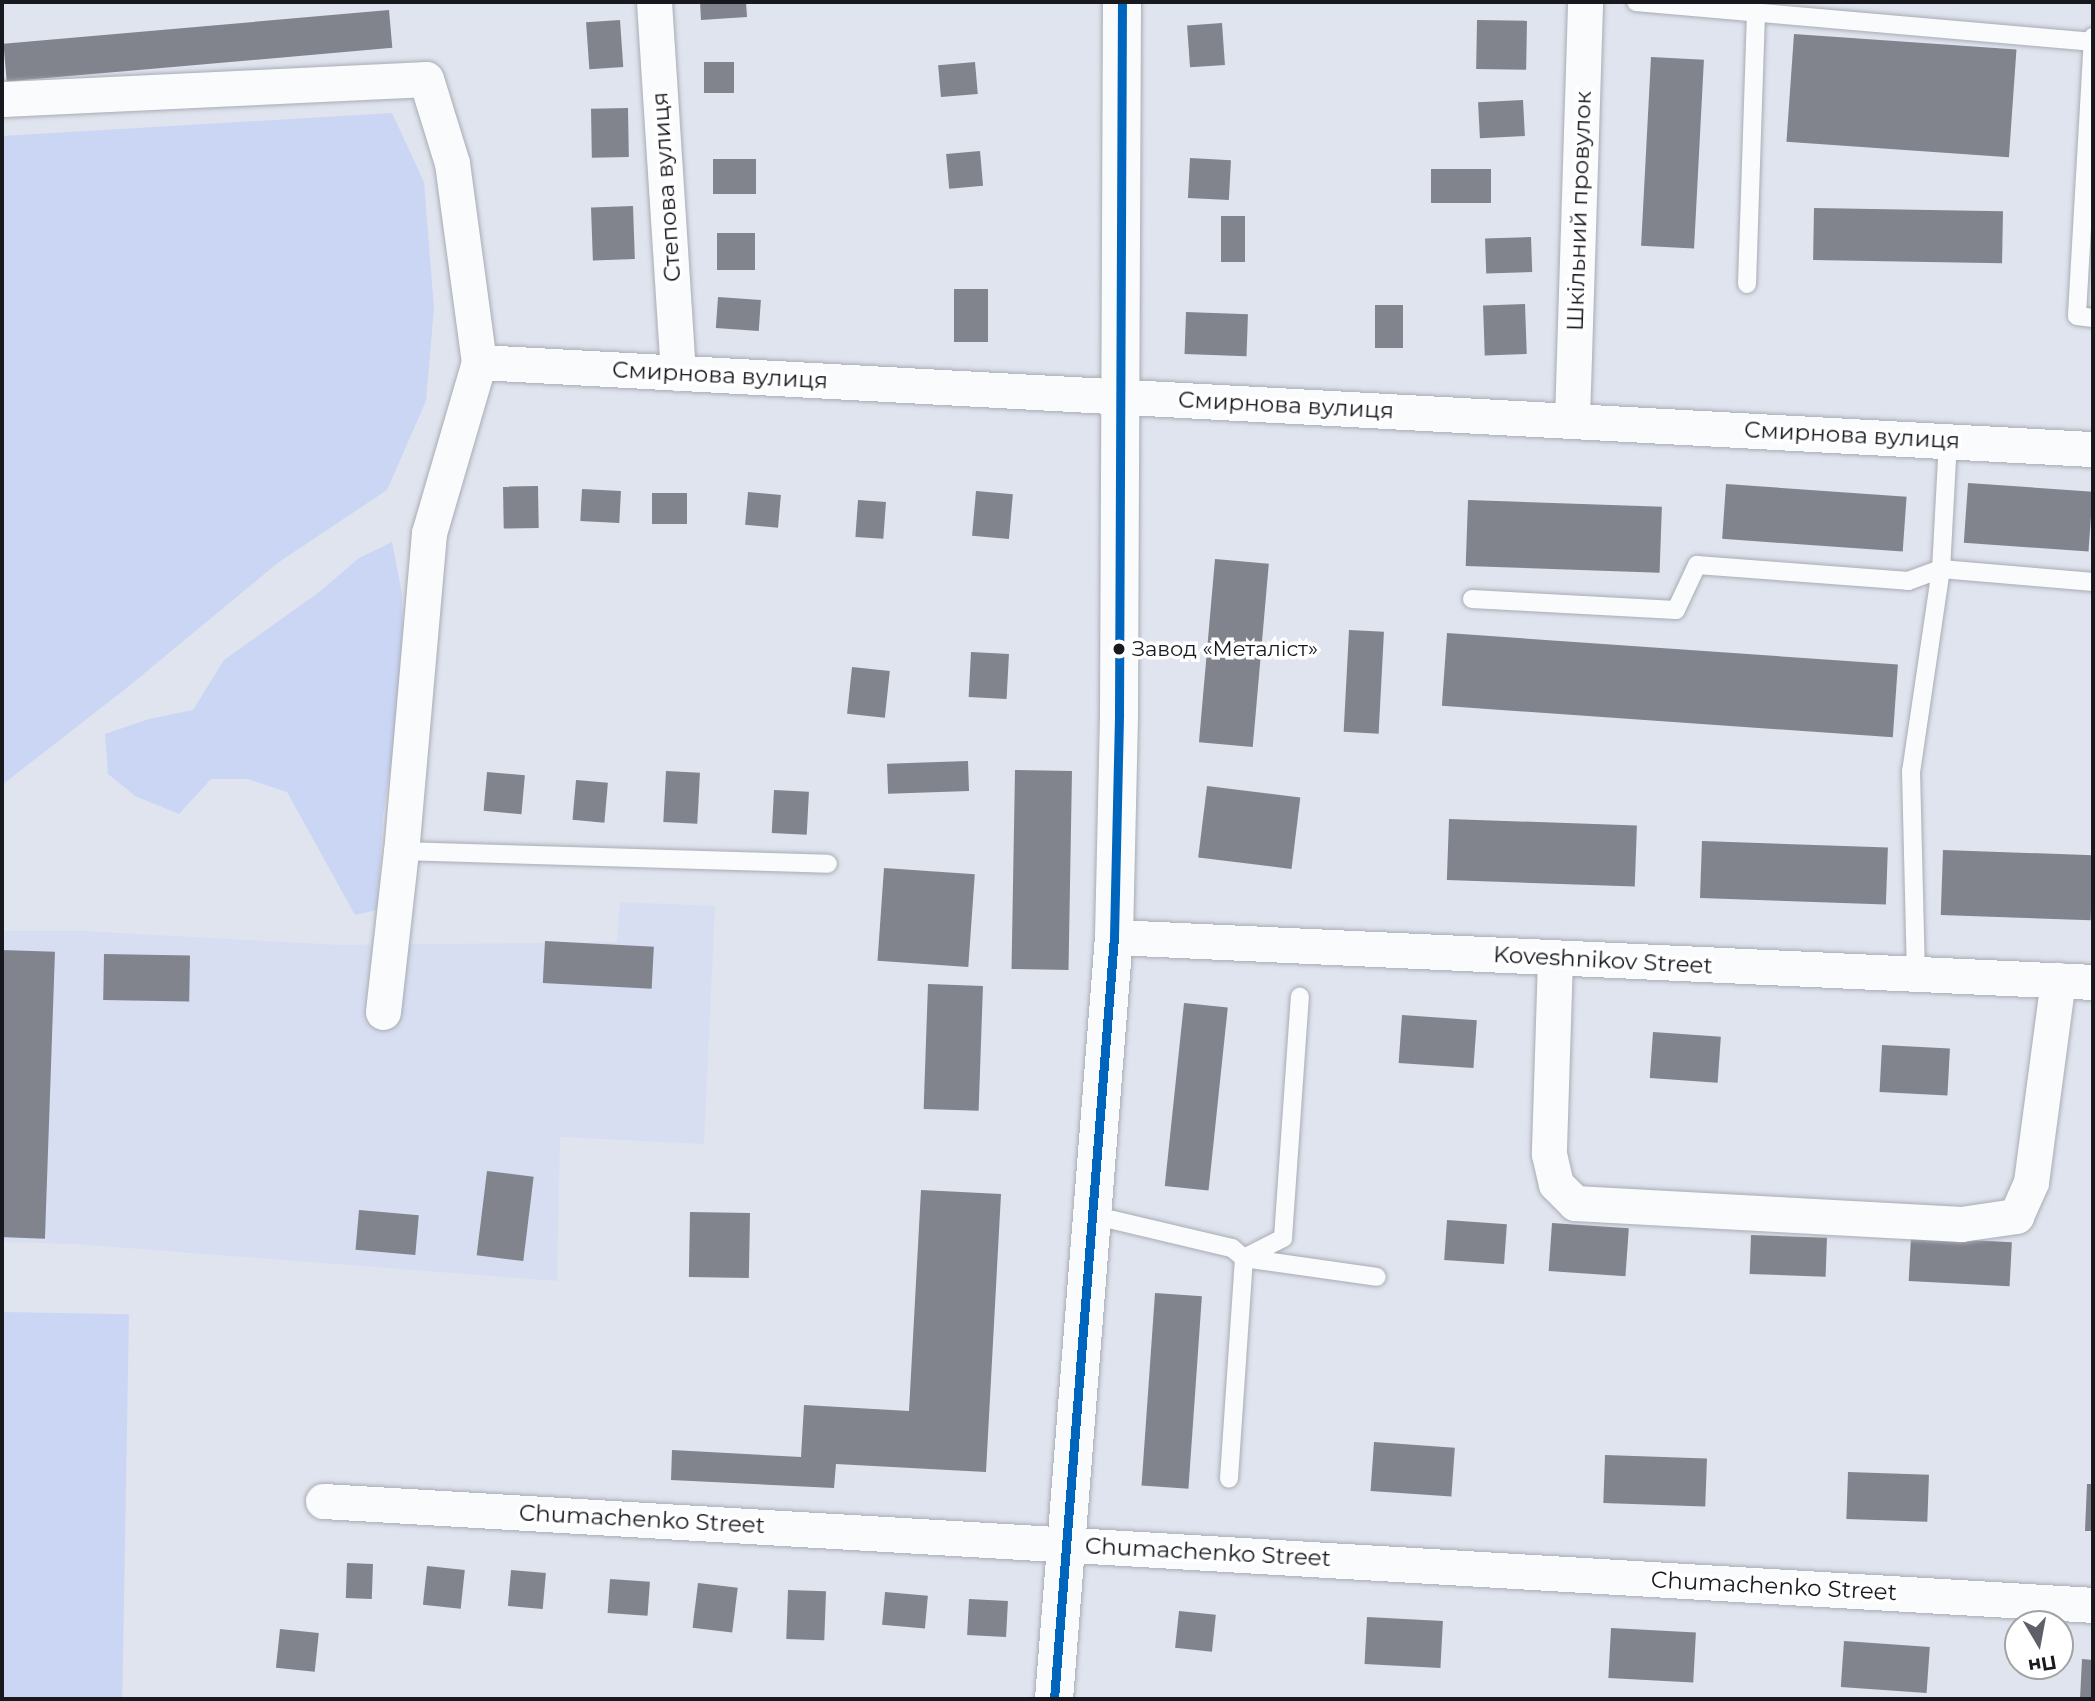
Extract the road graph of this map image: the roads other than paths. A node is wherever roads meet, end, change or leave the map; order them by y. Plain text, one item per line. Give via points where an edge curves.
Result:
1 (654, 2) edge
2 (1122, 2) edge
3 (1585, 2) edge
4 (1636, 2) edge
5 (1755, 12) junction
6 (2093, 39) edge
7 (2, 99) edge
8 (1747, 284) dead end
9 (2093, 318) edge
10 (479, 362) junction
11 (678, 373) junction
12 (1121, 396) junction
13 (1572, 419) junction
14 (1948, 441) junction
15 (2093, 449) edge
16 (1941, 569) junction
17 (2093, 582) edge
18 (1472, 599) dead end
19 (401, 851) junction
20 (828, 864) dead end
21 (1114, 937) junction
22 (1555, 958) junction
23 (1916, 974) junction
24 (2059, 980) junction
25 (2093, 982) edge
26 (1300, 997) dead end
27 (383, 1012) dead end
28 (1092, 1214) junction
29 (1244, 1258) junction
30 (1377, 1277) dead end
31 (1229, 1478) dead end
32 (323, 1501) dead end
33 (1066, 1544) junction
34 (2093, 1605) edge
35 (1054, 1699) edge

1 - 11 street, Степова вулиця
2 - 12 street
3 - 13 street, Шкільний провулок
4 - 5 lane
5 - 6 lane
5 - 8 lane
6 - 9 lane via 2077,316
7 - 10 street via 426,79 452,163
10 - 11 street, Смирнова вулиця
10 - 19 street via 429,533
11 - 12 street, Смирнова вулиця
12 - 13 street, Смирнова вулиця
12 - 21 street
13 - 14 street, Смирнова вулиця
14 - 15 street, Смирнова вулиця
14 - 16 lane
16 - 17 lane
16 - 18 lane via 1908,581 1697,565 1676,610
16 - 23 lane via 1911,771
19 - 20 lane
19 - 27 street
21 - 22 street, Koveshnikov Street
21 - 28 street
22 - 23 street, Koveshnikov Street
22 - 24 street via 1549,1154 1556,1184 1575,1203 1961,1224 2016,1216 2031,1182
23 - 24 street, Koveshnikov Street
24 - 25 street, Koveshnikov Street
26 - 29 lane via 1283,1238
28 - 29 lane via 1232,1248
28 - 33 street
29 - 30 lane
29 - 31 lane
32 - 33 street, Chumachenko Street
33 - 34 street, Chumachenko Street
33 - 35 street

